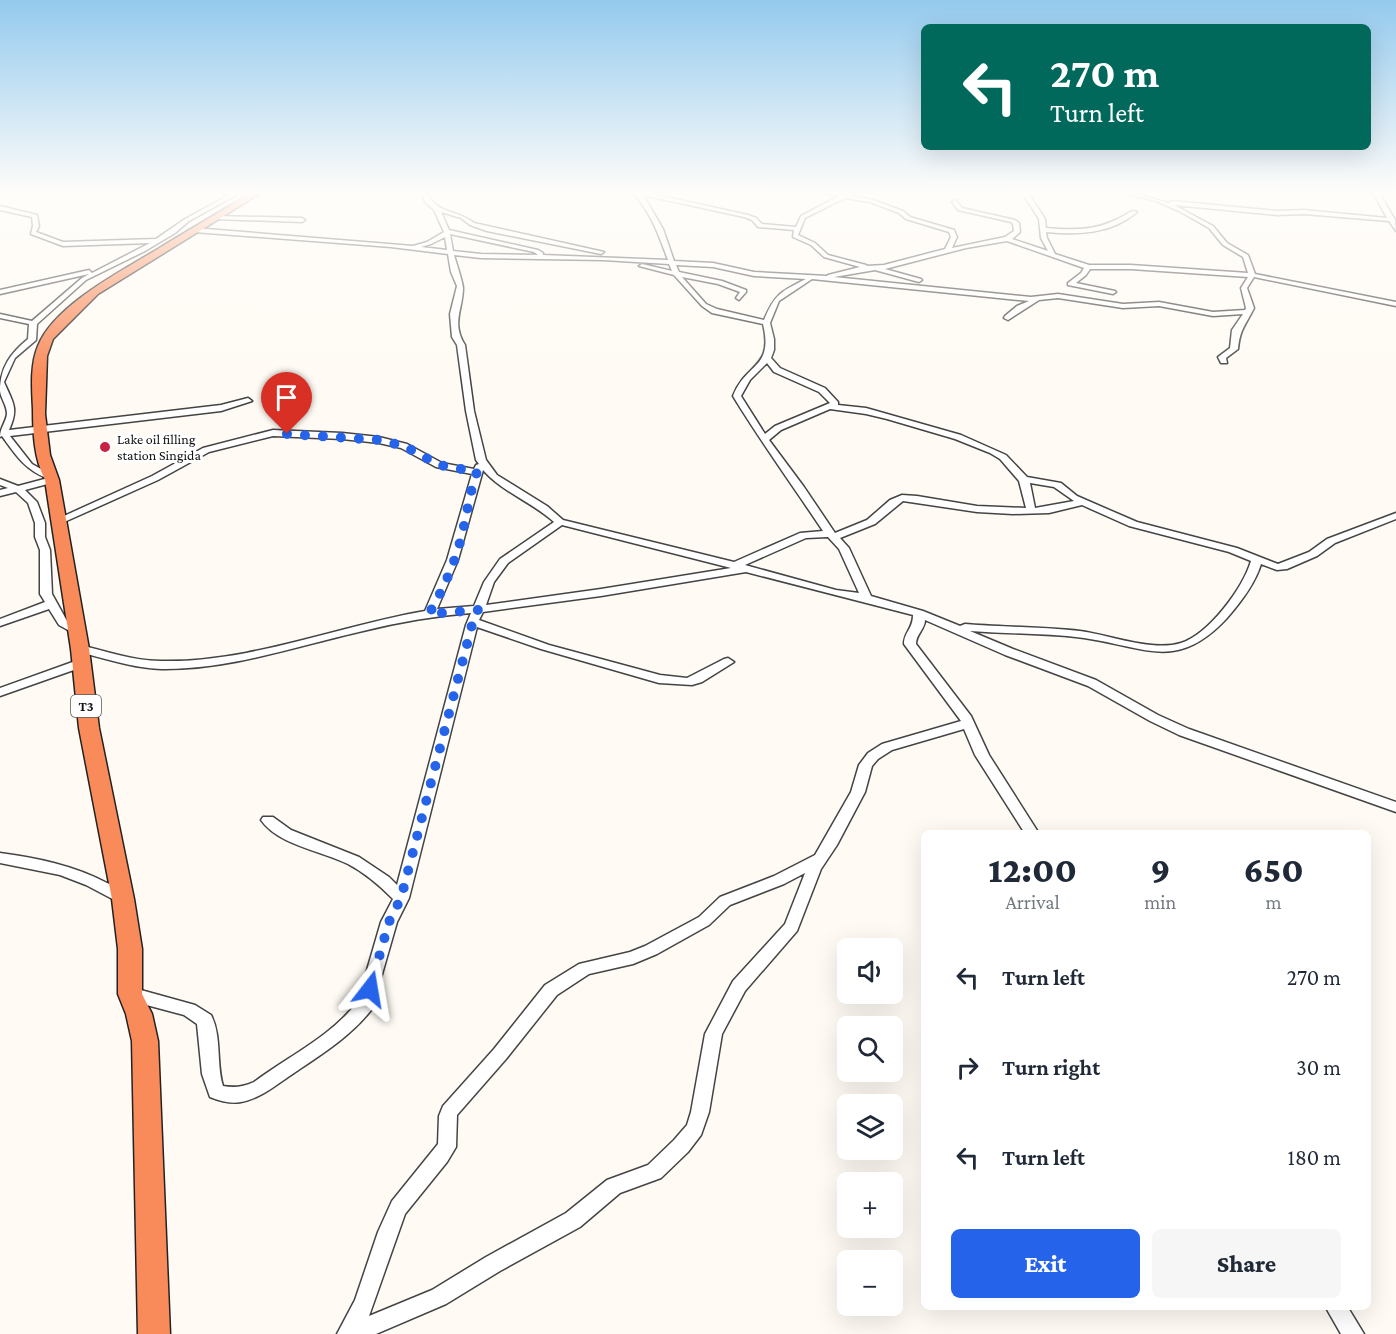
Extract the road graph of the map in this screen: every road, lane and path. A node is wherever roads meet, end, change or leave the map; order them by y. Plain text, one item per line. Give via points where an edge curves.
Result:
1 (133, 253) edge
2 (156, 253) edge
3 (450, 253) edge
4 (460, 253) edge
5 (542, 253) edge
6 (603, 253) edge
7 (669, 253) edge
8 (821, 253) edge
9 (937, 253) edge
10 (1048, 253) edge
11 (1243, 253) edge
12 (1053, 255) joint
13 (552, 257) junction
14 (615, 259) junction
15 (629, 259) junction
16 (671, 260) junction
17 (1088, 267) junction
18 (872, 268) junction
19 (102, 269) junction
20 (676, 273) junction
21 (1252, 275) junction
22 (813, 278) junction
23 (823, 278) junction
24 (0, 292) edge
25 (1113, 292) dead end
26 (970, 293) junction
27 (740, 298) dead end
28 (1037, 300) junction
29 (1396, 304) edge
30 (1247, 312) junction
31 (0, 316) edge
32 (1008, 318) dead end
33 (766, 322) junction
34 (33, 323) junction
35 (767, 359) junction
36 (1224, 361) dead end
37 (0, 382) edge
38 (248, 401) dead end
39 (832, 407) junction
40 (39, 431) junction
41 (2, 433) edge
42 (764, 439) junction
43 (481, 460) junction
44 (477, 472) junction
45 (50, 478) junction
46 (1024, 480) junction
47 (0, 482) edge
48 (19, 489) junction
49 (0, 493) edge
50 (1082, 502) junction
51 (1031, 510) junction
52 (1396, 516) edge
53 (58, 521) junction
54 (560, 522) junction
55 (832, 535) junction
56 (711, 560) junction
57 (1257, 560) junction
58 (741, 566) junction
59 (704, 576) junction
60 (866, 598) junction
61 (51, 604) junction
62 (919, 613) junction
63 (429, 614) junction
64 (476, 616) junction
65 (0, 623) edge
66 (952, 626) junction
67 (79, 648) junction
68 (728, 662) dead end
69 (0, 692) edge
70 (969, 723) junction
71 (1396, 807) edge
72 (268, 820) dead end
73 (1030, 830) edge
74 (823, 857) junction
75 (0, 858) edge
76 (401, 898) junction
77 (123, 899) junction
78 (130, 994) junction
79 (1338, 1310) edge
80 (153, 1334) edge
81 (349, 1334) edge
82 (1353, 1334) edge

1 - 19 street
2 - 40 highway, T3 via 94,292 43,346
3 - 43 street via 460,286 454,314 456,338 461,345
4 - 13 street
5 - 13 street
6 - 14 street
7 - 16 street
8 - 18 street
9 - 18 street
10 - 12 street
11 - 21 street
12 - 17 street
13 - 14 street
14 - 15 street
15 - 16 street
15 - 20 street via 644,267
16 - 20 street
16 - 22 street via 754,274
17 - 21 street
17 - 25 street via 1070,284
18 - 23 street
18 - 26 street
19 - 24 street
19 - 34 street via 84,279
20 - 27 street via 727,284 744,291
20 - 33 street via 707,308
21 - 29 street
21 - 30 street via 1244,288 1250,305
22 - 23 street
22 - 33 street via 776,300
23 - 26 street
26 - 28 street
28 - 30 street via 1058,296 1123,306 1162,304 1213,314
28 - 32 street
30 - 36 street via 1236,330 1234,349 1222,357
31 - 34 street
33 - 35 street via 771,335
34 - 37 street via 32,340 12,357
35 - 39 street via 777,370 826,393 835,402
35 - 42 street via 737,396
37 - 41 street via 11,416
38 - 40 street via 221,408
39 - 42 street via 778,428
39 - 46 street via 883,415 971,442 1003,457
40 - 41 street
40 - 45 highway, T3
41 - 45 street via 28,466
42 - 55 street
43 - 44 street
43 - 54 street via 494,477
44 - 53 street via 439,465 404,446 379,440 273,433 206,450 155,478
44 - 63 street via 458,549
45 - 48 street
45 - 53 highway, T3
46 - 50 street via 1061,486
46 - 51 street
47 - 48 street
48 - 49 street
48 - 61 street via 32,502 40,524 46,594
50 - 51 street via 1066,508
50 - 57 street via 1133,524
51 - 55 street via 971,508 902,498 872,522
52 - 57 street via 1331,541 1283,567
53 - 67 highway, T3
54 - 56 street
54 - 64 street via 504,561 489,582
55 - 58 street via 804,535
55 - 60 street via 849,557
56 - 58 street
56 - 59 street via 711,570
57 - 66 street via 1238,596 1218,621 1181,647
58 - 59 street
58 - 60 street
59 - 64 street
60 - 62 street
61 - 65 street
61 - 67 street
62 - 66 street
62 - 70 street via 919,625 910,644
63 - 64 street
63 - 67 street via 255,654 196,662 143,663
64 - 68 street via 556,650 659,679 688,682
64 - 76 street
66 - 71 street via 1092,683 1184,732
67 - 69 street
67 - 77 highway, T3 via 89,728
70 - 73 street via 993,773
70 - 74 street via 910,739 873,756
72 - 76 street via 286,834 354,861
74 - 81 street via 809,880 792,927 739,986 714,1034 695,1129 681,1146 654,1172 614,1186 573,1220 439,1298
74 - 81 street via 725,901 704,921 642,954 585,969 551,990 449,1112 447,1147 394,1215 368,1296
75 - 77 street via 74,872
76 - 78 street via 389,922 360,1014 248,1093 216,1092 210,1078 205,1020 178,1006
77 - 78 highway, T3 via 130,949
78 - 80 highway, T3 via 139,1014 147,1068
79 - 82 street

